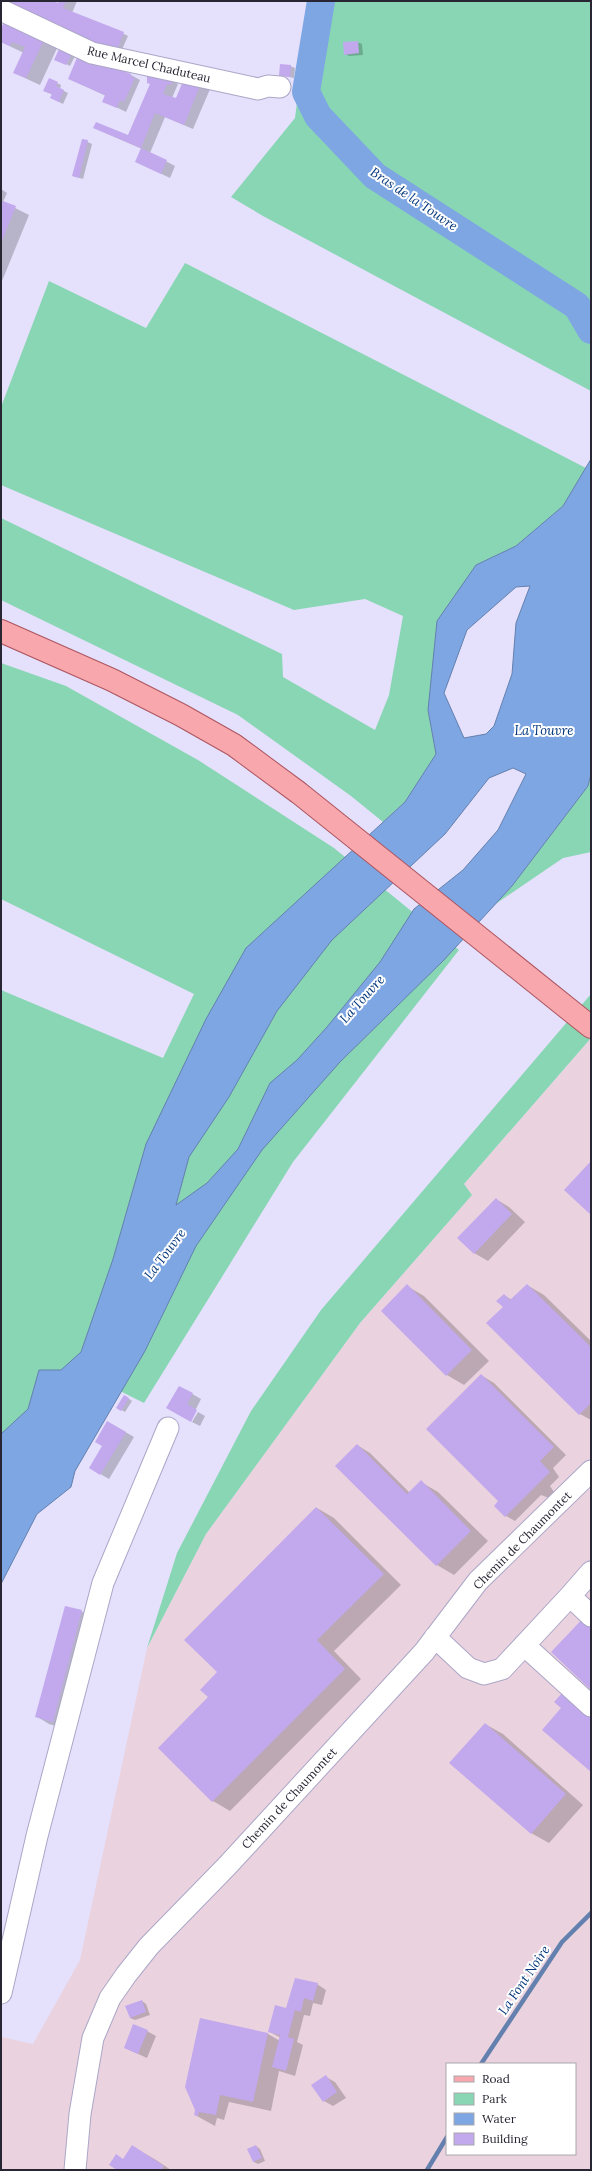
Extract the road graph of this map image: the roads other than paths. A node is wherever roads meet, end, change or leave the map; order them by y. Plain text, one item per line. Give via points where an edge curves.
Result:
1 (1, 10) edge
2 (280, 87) dead end
3 (1, 633) edge
4 (591, 1027) edge
5 (168, 1428) dead end
6 (591, 1471) edge
7 (591, 1572) edge
8 (570, 1596) junction
9 (591, 1616) edge
10 (435, 1637) junction
11 (524, 1645) junction
12 (591, 1706) edge
13 (1, 1993) edge
14 (75, 2170) edge

1 - 2 street, Rue Marcel Chaduteau via 92,53 258,89 268,86
3 - 4 main road via 112,680 234,745 299,793
5 - 13 street via 103,1583 37,1836
6 - 10 street, Chemin de Chaumontet via 478,1581
7 - 8 street
8 - 9 street
8 - 11 street
10 - 11 street via 468,1668 484,1674 502,1669
10 - 14 street, Chemin de Chaumontet via 233,1860 149,1946 110,1998 92,2038 80,2114
11 - 12 street

